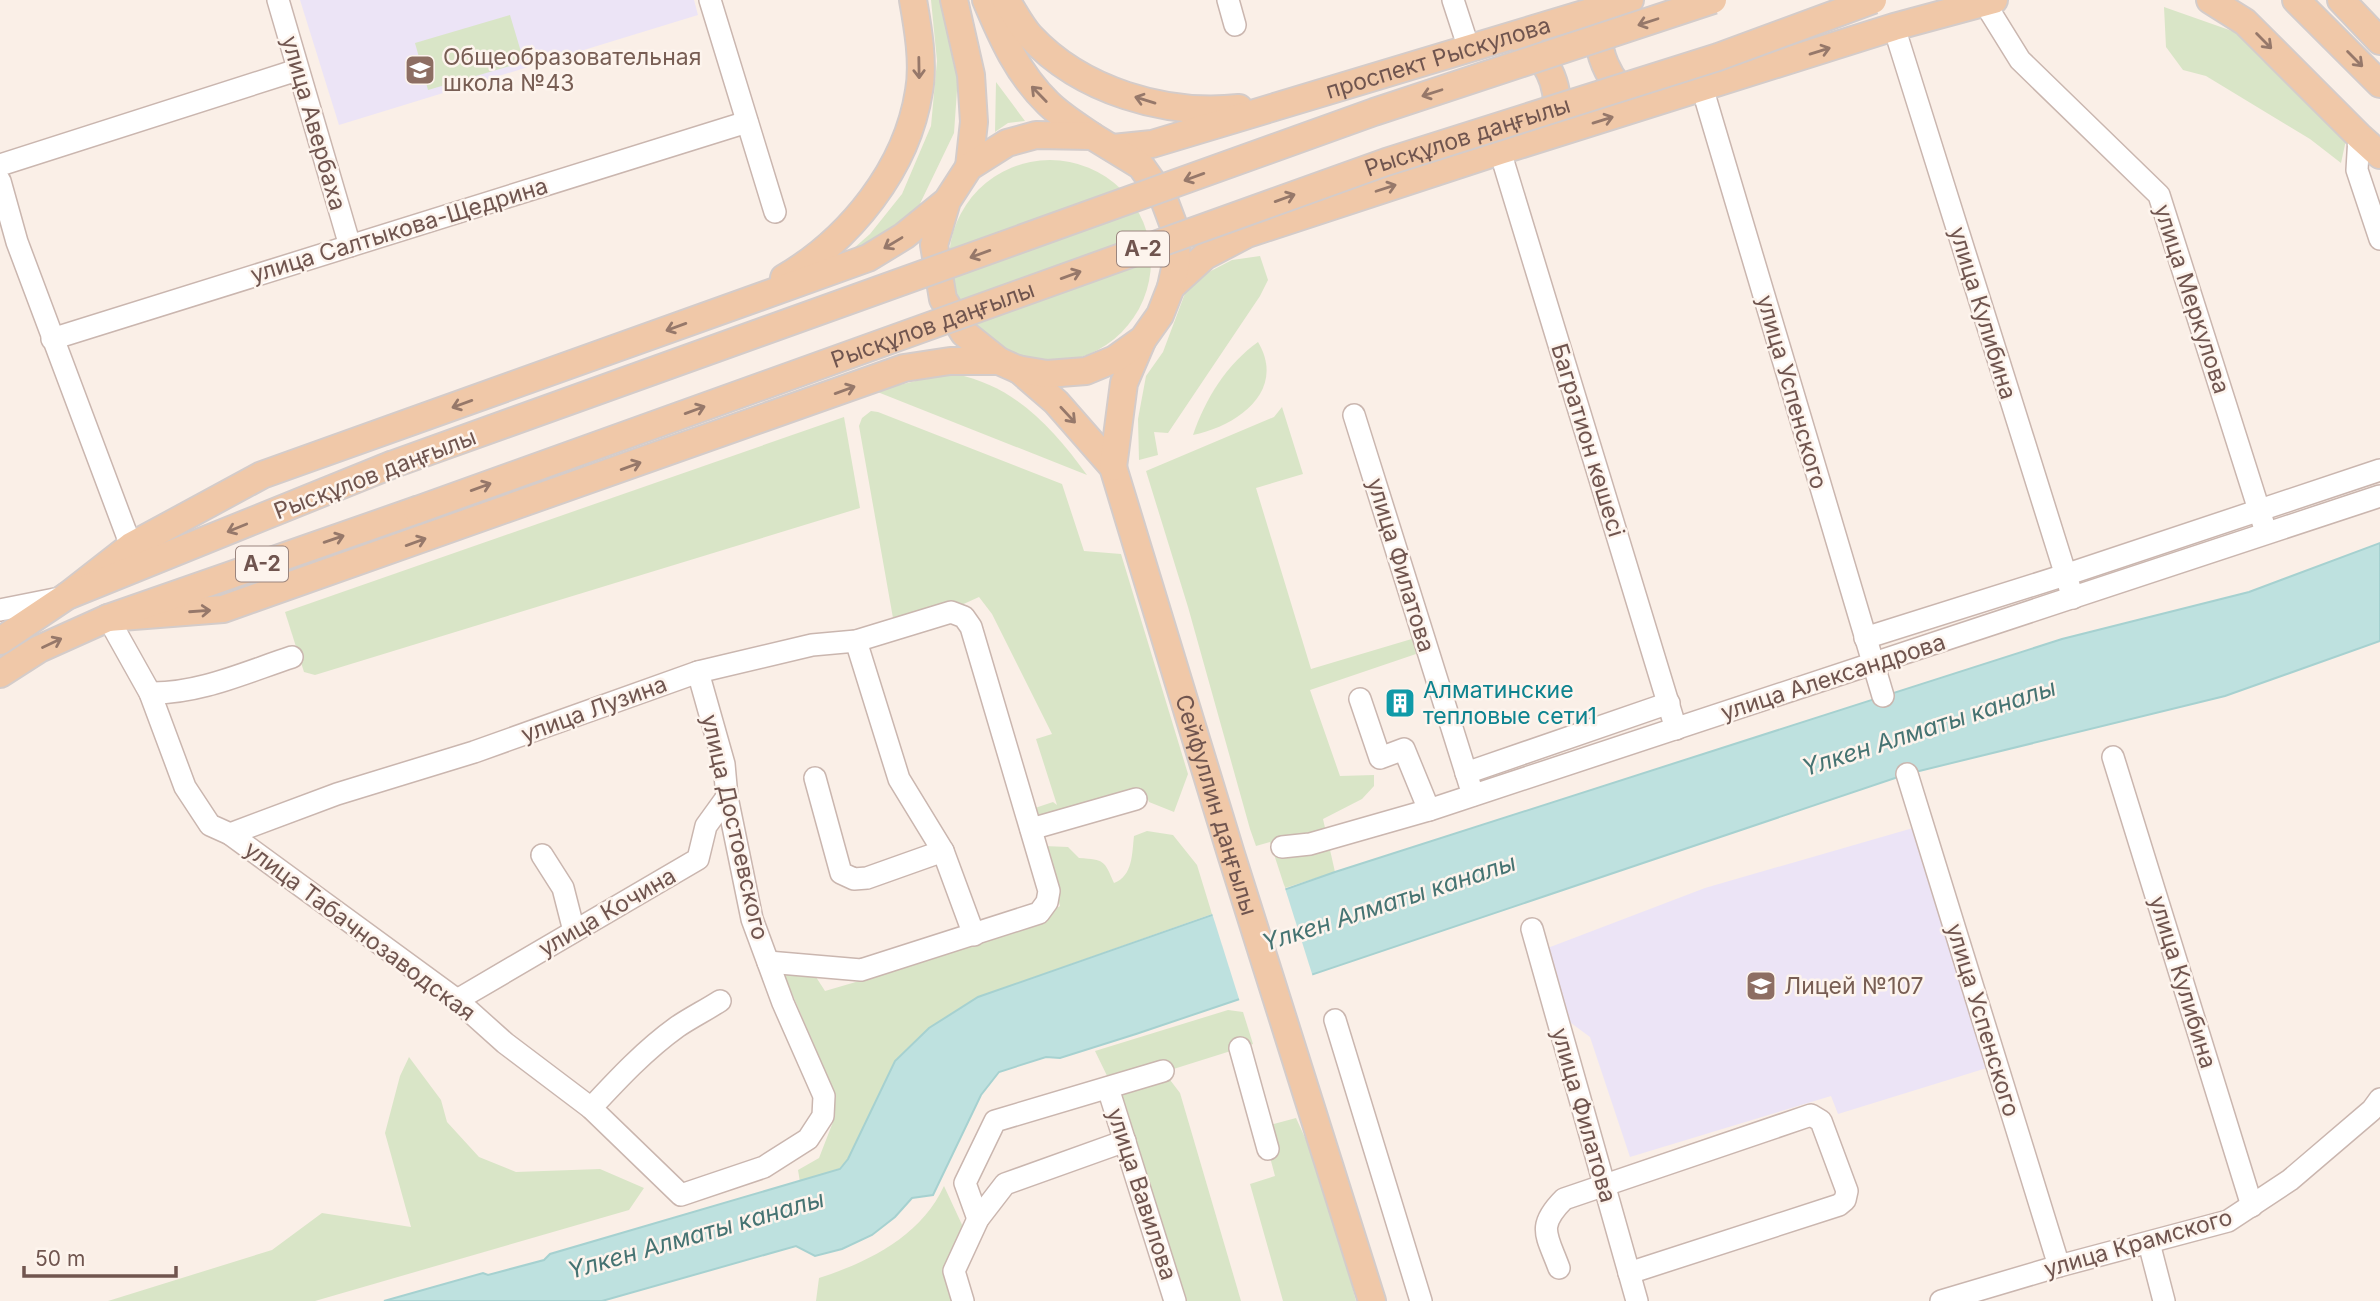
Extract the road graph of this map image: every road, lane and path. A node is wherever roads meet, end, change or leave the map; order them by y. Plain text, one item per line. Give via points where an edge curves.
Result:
1 (278, 0) edge
2 (710, 0) edge
3 (913, 0) edge
4 (954, 0) edge
5 (986, 0) edge
6 (1006, 0) edge
7 (1228, 0) edge
8 (1453, 0) edge
9 (1713, 0) edge
10 (1873, 0) edge
11 (2210, 0) edge
12 (2296, 0) edge
13 (2341, 0) edge
14 (1989, 1) edge
15 (1620, 3) edge
16 (1235, 25) dead end
17 (1894, 27) junction
18 (1507, 38) junction
19 (2380, 41) edge
20 (1469, 49) junction
21 (298, 70) junction
22 (2380, 84) edge
23 (1702, 88) junction
24 (1286, 103) junction
25 (1645, 106) junction
26 (747, 122) junction
27 (2359, 136) junction
28 (1547, 137) junction
29 (1103, 142) junction
30 (1500, 151) junction
31 (2380, 155) edge
32 (0, 165) edge
33 (969, 167) junction
34 (0, 181) edge
35 (947, 201) junction
36 (775, 212) dead end
37 (2380, 239) edge
38 (8, 245) edge
39 (349, 246) junction
40 (1171, 287) junction
41 (740, 303) junction
42 (52, 339) junction
43 (1143, 339) junction
44 (1008, 365) junction
45 (1354, 415) dead end
46 (1113, 467) junction
47 (2380, 470) edge
48 (2380, 496) edge
49 (2259, 510) junction
50 (2266, 533) junction
51 (131, 545) junction
52 (2065, 575) junction
53 (68, 596) junction
54 (2073, 598) junction
55 (0, 610) edge
56 (108, 618) junction
57 (1866, 638) junction
58 (0, 641) edge
59 (856, 641) junction
60 (292, 657) dead end
61 (1873, 665) junction
62 (698, 672) junction
63 (0, 674) edge
64 (150, 693) junction
65 (1883, 696) dead end
66 (1360, 699) dead end
67 (1669, 704) junction
68 (1676, 729) junction
69 (2113, 757) dead end
70 (1466, 773) junction
71 (1907, 774) dead end
72 (815, 778) dead end
73 (1473, 795) junction
74 (727, 797) junction
75 (1136, 799) dead end
76 (1429, 810) junction
77 (1031, 829) junction
78 (230, 834) junction
79 (1282, 847) dead end
80 (943, 851) junction
81 (542, 855) dead end
82 (1532, 929) dead end
83 (574, 931) junction
84 (974, 935) junction
85 (768, 962) junction
86 (457, 1000) junction
87 (720, 1001) dead end
88 (1335, 1020) dead end
89 (1240, 1048) dead end
90 (1163, 1071) dead end
91 (1108, 1088) junction
92 (2380, 1099) edge
93 (591, 1108) junction
94 (1125, 1141) junction
95 (1268, 1149) dead end
96 (1604, 1184) junction
97 (681, 1195) joint
98 (2252, 1206) junction
99 (978, 1219) junction
100 (2149, 1243) junction
101 (2059, 1266) junction
102 (1559, 1268) dead end
103 (1629, 1273) junction
104 (963, 1301) edge
105 (1175, 1301) edge
106 (1372, 1301) edge
107 (1421, 1301) edge
108 (1637, 1301) edge
109 (1941, 1301) edge
110 (2164, 1301) edge

1 - 21 street, улица Авербаха
2 - 26 street
3 -> 41 main road via 919,35 919,91 905,142 876,195 810,263
4 - 33 main road via 971,75 974,122
29 -> 5 main road via 1050,105 1028,83
24 -> 6 main road via 1188,108 1154,104 1118,92 1055,59 1029,35
7 - 16 street
8 - 20 street
9 -> 53 main road, Рысқұлов даңғылы / A-2, bridge via 1374,112 391,465
56 -> 10 main road, Рысқұлов даңғылы / A-2, bridge via 1386,162 1718,57
11 -> 27 main road via 2245,22
12 -> 22 main road
13 - 19 main road
14 - 17 main road
14 - 49 street, улица Меркулова via 2020,60 2159,195
15 - 18 main road, проспект Рыскулова
15 - 25 main road via 1601,22 1604,64 1625,96
23 -> 17 main road
17 - 52 street, улица Кулибина
18 - 20 main road, проспект Рыскулова
18 - 28 main road via 1525,44 1548,65 1557,100
20 - 24 main road, проспект Рыскулова
21 - 32 street
21 - 39 street, улица Авербаха
23 - 25 main road
23 - 57 street, улица Успенского
24 - 29 main road via 1153,144
28 -> 25 main road
26 - 36 street
26 - 39 street, улица Салтыкова-Щедрина
27 - 31 main road
27 - 37 street via 2357,170
28 - 30 main road
29 - 33 main road via 1036,135 1007,143
29 - 40 main road via 1141,166 1163,197 1175,229 1177,260
40 -> 30 main road via 1205,257 1247,234
30 - 67 street, Багратион көшесі
33 - 35 main road
34 - 38 street
35 -> 41 main road via 868,258
35 - 44 main road via 934,246 943,299 964,333
38 - 42 street
39 - 42 street, улица Салтыкова-Щедрина
40 - 43 main road via 1160,315
41 -> 51 main road via 262,475
42 - 51 street
43 - 44 main road via 1115,359 1086,371 1047,374
43 - 46 main road, Сейфуллин даңғылы via 1124,383
44 -> 46 main road, Сейфуллин даңғылы via 1056,402
56 -> 44 main road via 223,609 904,368 950,361
45 - 70 street, улица Филатова
46 - 106 main road, Сейфуллин даңғылы
47 - 49 street
48 - 50 street, улица Александрова
49 - 50 street, улица Меркулова
49 - 52 street
50 - 54 street, улица Александрова
51 - 53 main road
52 - 54 street, улица Кулибина
52 - 57 street
53 - 55 street
53 - 58 main road, Рысқұлов даңғылы
54 - 61 street, улица Александрова
63 -> 56 main road, Рысқұлов даңғылы / A-2 via 39,649
56 - 64 street, улица Табачнозаводская
57 - 61 street, улица Успенского
59 - 62 street, улица Лузина via 812,645
59 - 77 street, улица Лузина via 951,612 964,617 971,627
59 - 80 street via 899,779
60 - 64 street via 194,688
61 - 65 street, улица Успенского
61 - 68 street, улица Александрова
62 - 74 street, улица Достоевского via 724,764
62 - 78 street, улица Лузина
64 - 78 street, улица Табачнозаводская via 185,787 209,825
66 - 76 street via 1380,758 1404,749
67 - 68 street, Багратион көшесі
67 - 70 street
68 - 73 street, улица Александрова
69 - 98 street, улица Кулибина
70 - 73 street, улица Филатова
71 - 101 street, улица Успенского
72 - 80 street via 841,873 853,879 867,878
73 - 76 street, улица Александрова
74 - 83 street, улица Кочина via 706,827 698,859
74 - 85 street, улица Достоевского via 752,919
75 - 77 street
76 - 79 street, улица Александрова via 1310,844
77 - 84 street via 1049,891 1047,902 1039,913
78 - 86 street, улица Табачнозаводская
80 - 84 street
81 - 83 street via 563,888
82 - 96 street, улица Филатова
83 - 86 street, улица Кочина
84 - 85 street via 861,970
85 - 97 street, улица Достоевского via 824,1096 823,1116 808,1139 764,1167
86 - 93 street, улица Табачнозаводская
87 - 93 street via 677,1027
88 - 107 street
89 - 95 street
90 - 91 street
91 - 94 street, улица Вавилова
91 - 99 street via 995,1121 965,1183
92 - 98 street, улица Крамского via 2290,1180
93 - 97 street, улица Табачнозаводская
94 - 99 street via 1005,1184
94 - 105 street, улица Вавилова
96 - 102 street via 1564,1199 1550,1214 1545,1230
96 - 103 street, улица Филатова
96 - 103 street via 1811,1115 1821,1121 1847,1191 1839,1205
98 - 100 street, улица Крамского via 2228,1221
99 - 104 street via 954,1271
100 - 101 street, улица Крамского
100 - 110 street
101 - 109 street, улица Крамского
103 - 108 street, улица Филатова

